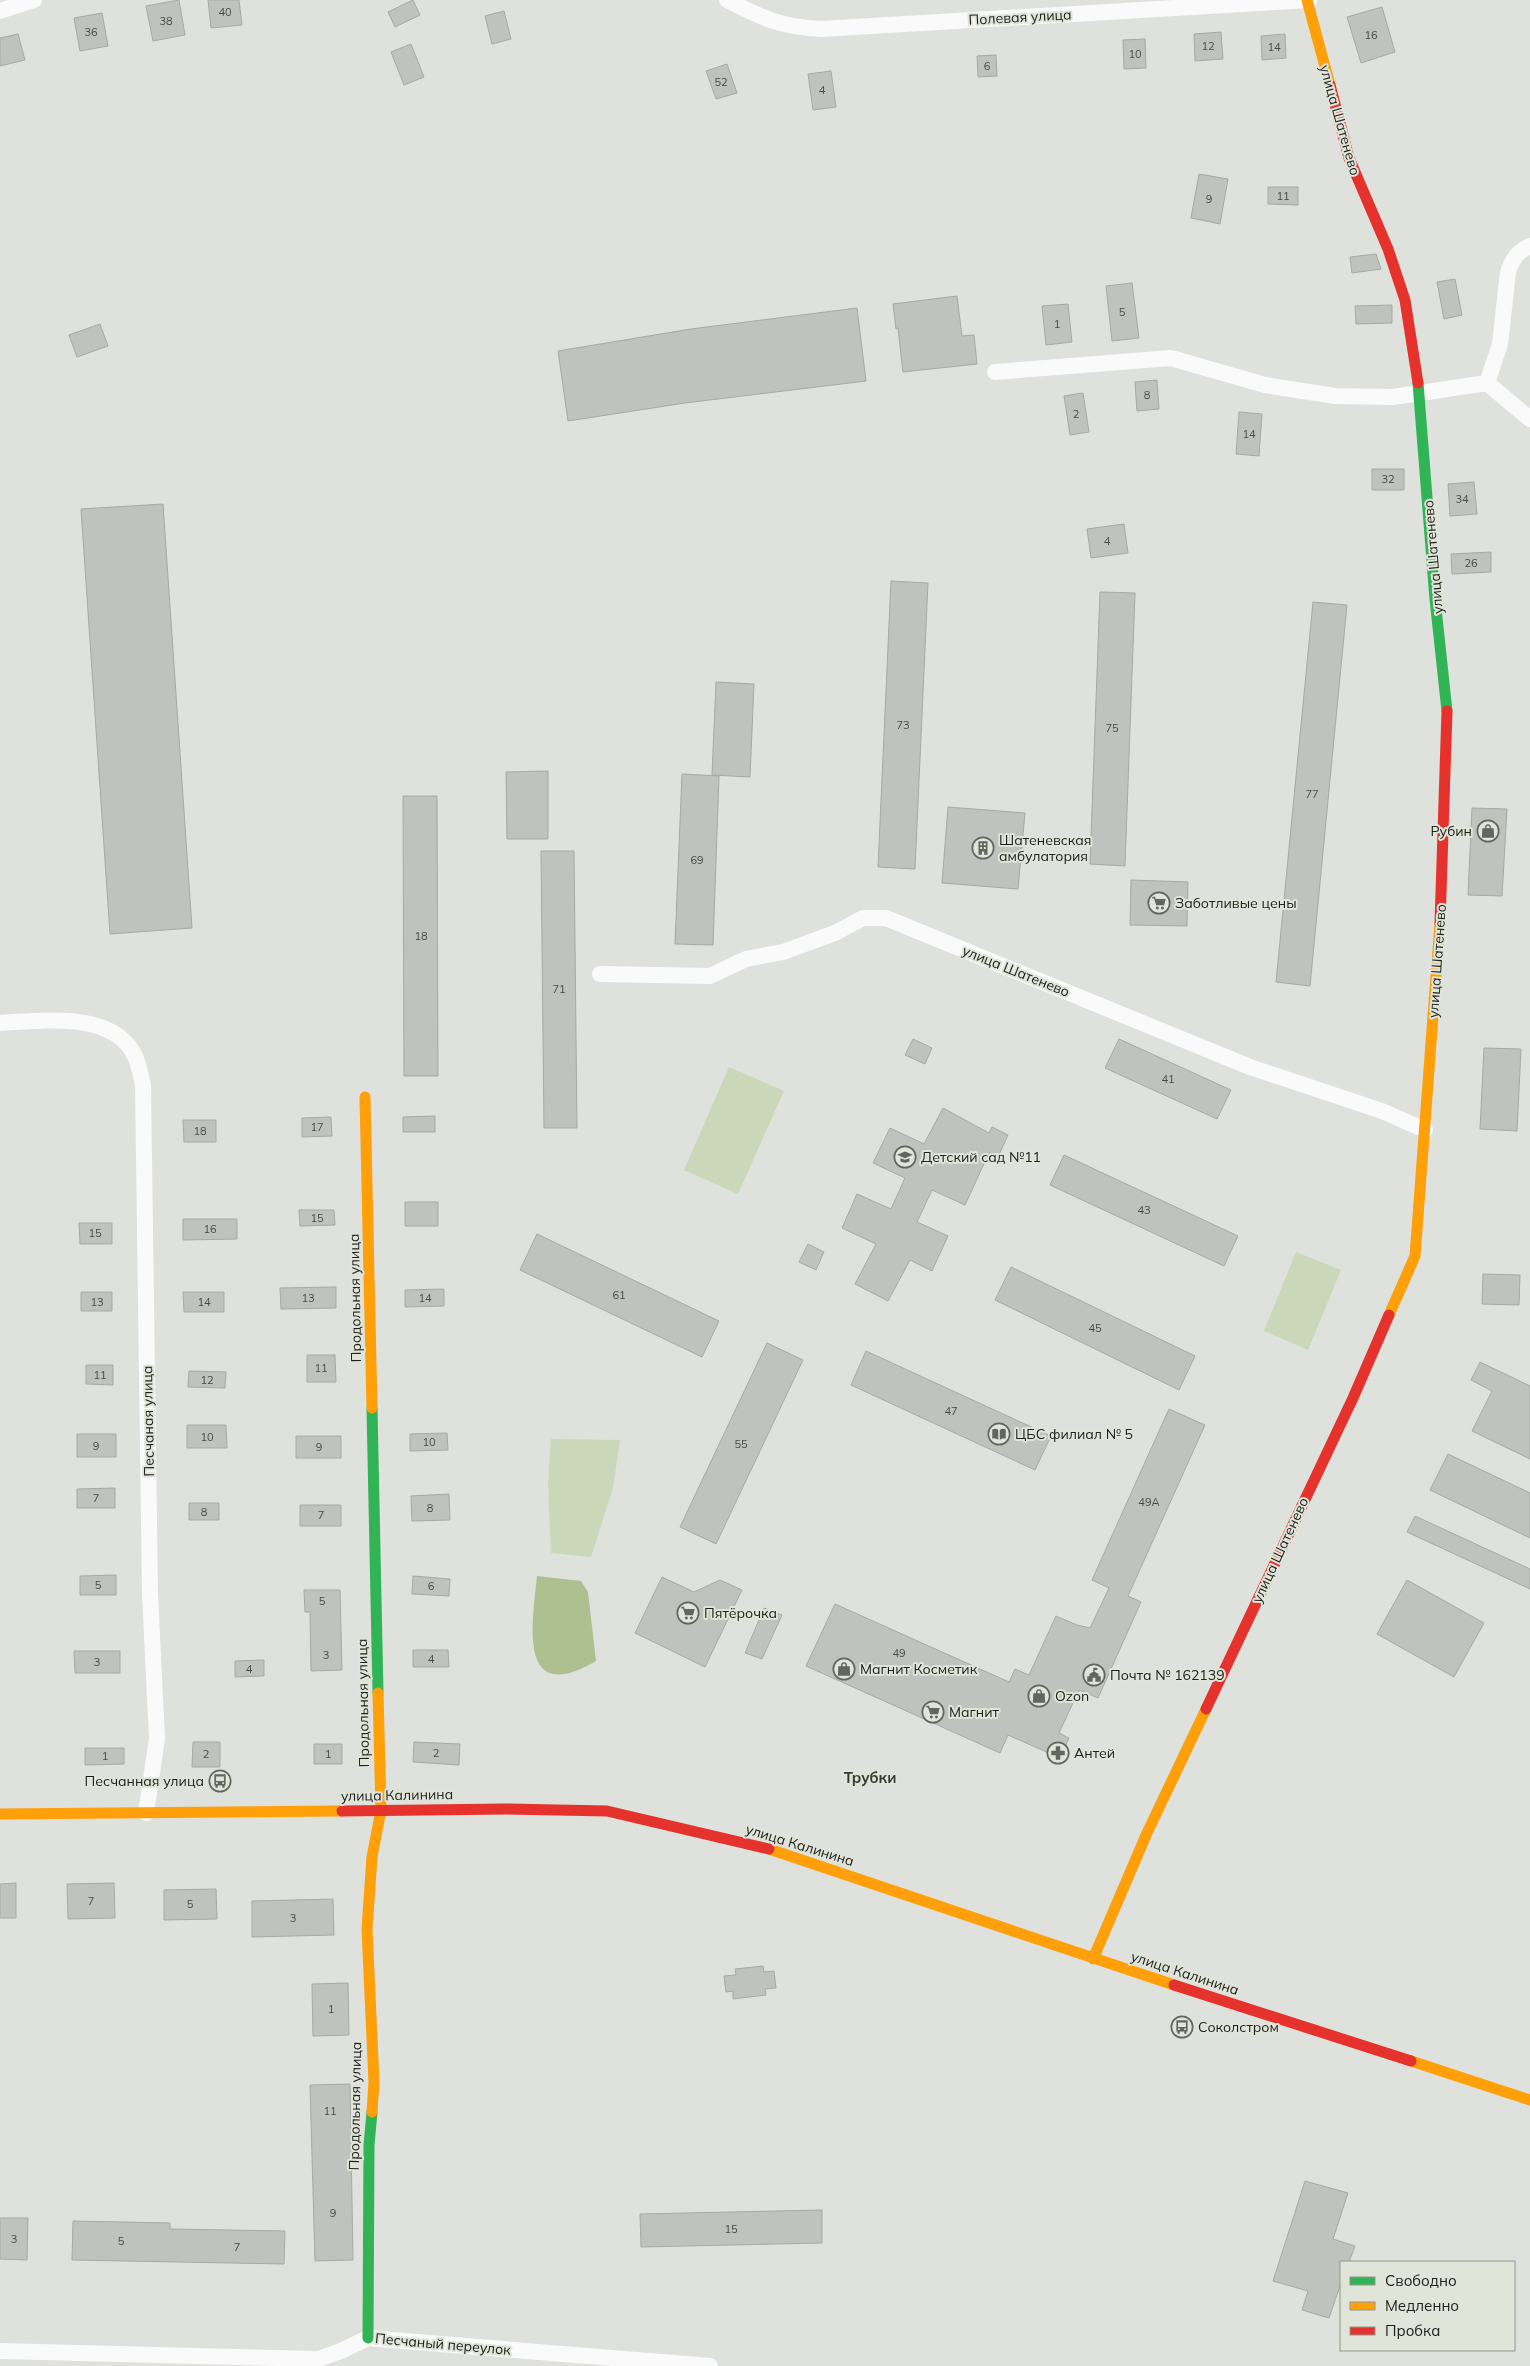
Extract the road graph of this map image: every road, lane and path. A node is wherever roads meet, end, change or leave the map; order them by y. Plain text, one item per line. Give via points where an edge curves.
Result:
1 (34, 0) edge
2 (1308, 0) edge
3 (732, 1) edge
4 (0, 11) edge
5 (1530, 246) edge
6 (995, 372) dead end
7 (1487, 383) junction
8 (1420, 393) junction
9 (1530, 419) edge
10 (600, 974) dead end
11 (0, 1023) edge
12 (365, 1097) dead end
13 (1425, 1130) junction
14 (380, 1810) junction
15 (146, 1813) junction
16 (0, 1814) edge
17 (1093, 1959) junction
18 (1530, 2100) edge
19 (368, 2338) junction
20 (0, 2351) edge
21 (710, 2366) edge

1 - 4 street
2 - 3 street, Полевая улица via 821,29 794,28 768,21
2 - 8 street, улица Шатенево via 1349,158 1406,300
5 - 7 street via 1518,253 1508,272 1500,344
6 - 8 street via 1171,358 1266,385 1335,396 1393,397
7 - 8 street
7 - 9 street
8 - 13 street, улица Шатенево via 1447,712 1442,897
10 - 13 street, улица Шатенево via 710,976 746,959 783,952 835,933 863,918 886,918 1250,1067 1382,1111
11 - 15 street, Песчаная улица via 50,1020 91,1023 117,1035 134,1055 143,1085 150,1594 157,1739
12 - 14 street, Продольная улица
13 - 17 street, улица Шатенево via 1415,1256 1353,1398 1147,1833
14 - 15 street, улица Калинина
14 - 17 street, улица Калинина via 607,1812 769,1849
14 - 19 street, Продольная улица via 372,1857 367,1929 374,2082 369,2146
15 - 16 street, улица Калинина
17 - 18 street, улица Калинина
19 - 20 street, Песчаный переулок via 318,2358
19 - 21 street, Песчаный переулок

